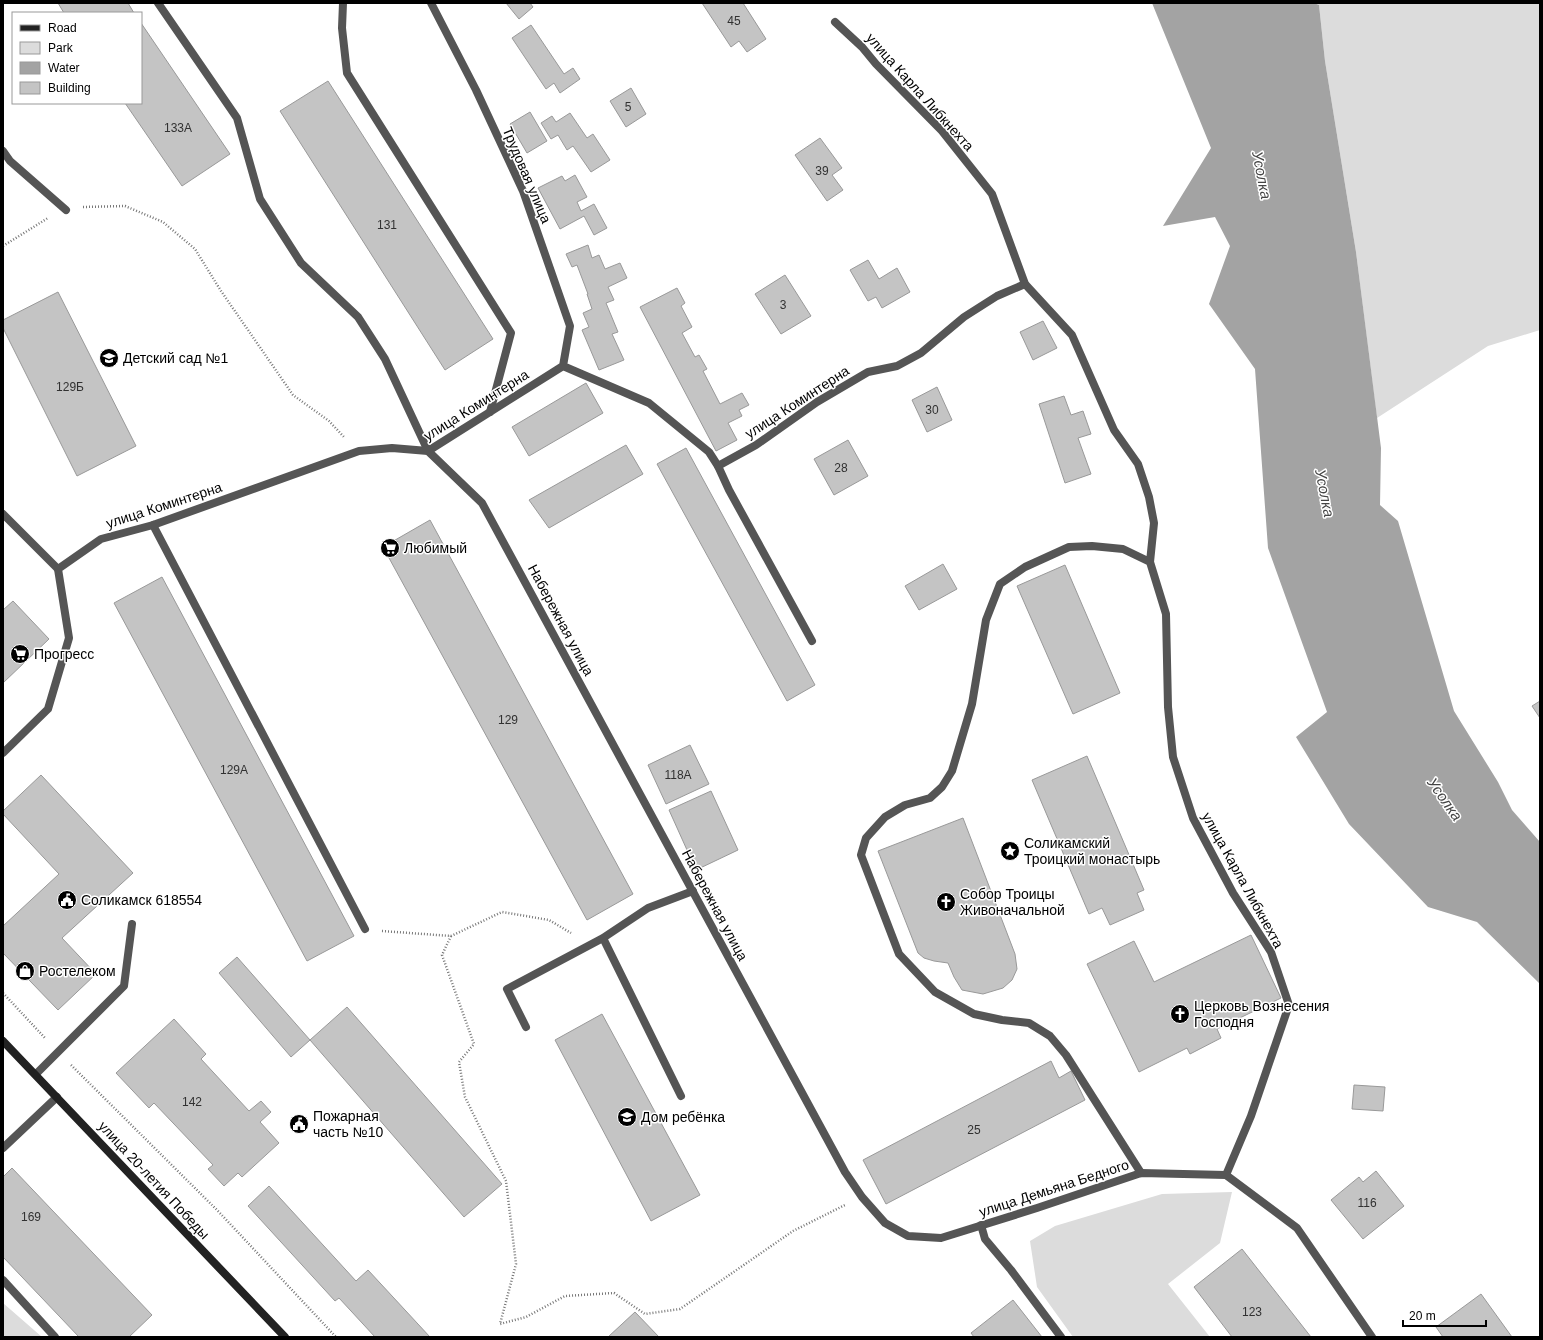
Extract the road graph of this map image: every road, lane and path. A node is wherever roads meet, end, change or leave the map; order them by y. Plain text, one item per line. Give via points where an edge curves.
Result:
1 (158, 3) edge
2 (343, 3) edge
3 (431, 3) edge
4 (835, 22) dead end
5 (3, 151) edge
6 (66, 210) junction
7 (3, 246) edge
8 (1024, 284) junction
9 (563, 366) junction
10 (490, 412) junction
11 (359, 451) junction
12 (428, 451) junction
13 (718, 466) junction
14 (3, 514) edge
15 (153, 526) junction
16 (1150, 562) junction
17 (58, 569) junction
18 (812, 641) dead end
19 (3, 753) edge
20 (693, 891) junction
21 (132, 924) dead end
22 (365, 930) joint
23 (451, 936) junction
24 (603, 938) junction
25 (591, 944) junction
26 (3, 993) edge
27 (526, 1027) dead end
28 (3, 1041) edge
29 (59, 1053) junction
30 (36, 1074) junction
31 (681, 1096) dead end
32 (58, 1097) junction
33 (3, 1148) edge
34 (1141, 1174) junction
35 (1226, 1175) junction
36 (862, 1197) junction
37 (981, 1226) junction
38 (941, 1238) joint
39 (3, 1280) edge
40 (55, 1337) edge
41 (285, 1337) edge
42 (336, 1337) edge
43 (1061, 1337) edge
44 (1372, 1337) edge

1 - 12 street, Набережная улица via 237,118 260,199 301,262 358,317 385,359
2 - 10 street via 342,28 346,73 512,333
3 - 9 street, Трудовая улица via 476,90 522,191 570,326
4 - 8 street, улица Карла Либкнехта via 942,131 992,194
5 - 6 street via 10,161
6 - 7 path
6 - 11 path via 125,206 163,222 195,249 293,395 329,421
8 - 13 street, улица Коминтерна via 997,296 964,317 921,353 897,366 868,372 817,402 756,445
8 - 16 street, улица Карла Либкнехта via 1072,335 1114,430 1138,464 1154,523
9 - 10 street, улица Коминтерна
9 - 13 street via 649,403 709,452
10 - 12 street, улица Коминтерна
11 - 12 street, улица Коминтерна via 392,448
11 - 15 street, улица Коминтерна
12 - 20 street, Набережная улица via 482,503
13 - 18 street
14 - 17 street
15 - 17 street, улица Коминтерна via 101,539
15 - 22 street
16 - 34 street via 1123,549 1069,547 1025,567 1000,584 986,620 972,704 952,771 942,787 930,798 905,805 884,817 866,838 861,855 899,954 936,992 974,1014 1029,1023 1050,1036 1066,1055
16 - 35 street, улица Карла Либкнехта via 1166,614 1168,707 1173,757 1193,818 1233,893 1270,952 1289,1005 1251,1116
17 - 19 street via 70,638 48,708
20 - 24 street via 648,908
20 - 36 street, Набережная улица via 845,1172
21 - 29 street via 124,986
22 - 23 path
23 - 25 path via 502,912 549,920
23 - 36 path via 442,955 474,1044 459,1062 465,1097 506,1181 516,1264 500,1324 526,1317 565,1296 614,1293 645,1314 680,1309 793,1231
24 - 25 street
24 - 31 street
25 - 27 street via 507,989
26 - 29 path
28 - 30 main road, улица 20-летия Победы
29 - 30 street
29 - 42 path via 218,1211
30 - 32 main road, улица 20-летия Победы
32 - 33 street
32 - 41 main road, улица 20-летия Победы
34 - 35 street, улица Демьяна Бедного
34 - 37 street, улица Демьяна Бедного
35 - 44 street via 1297,1228
36 - 38 street, Набережная улица via 885,1223 908,1236
37 - 38 street, улица Демьяна Бедного
37 - 43 street via 985,1239 1012,1270
39 - 40 street

